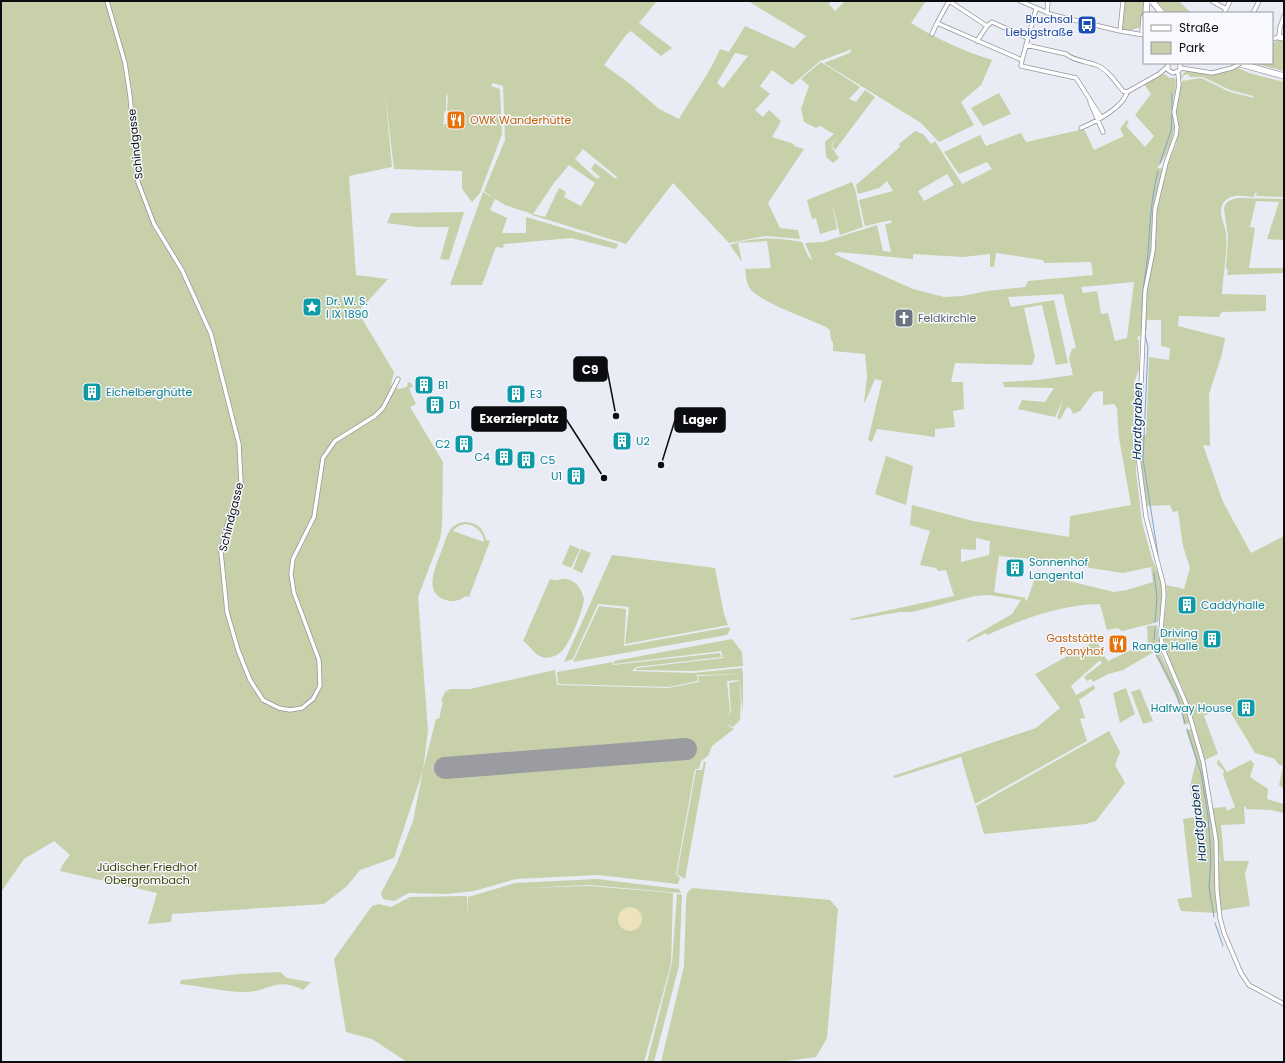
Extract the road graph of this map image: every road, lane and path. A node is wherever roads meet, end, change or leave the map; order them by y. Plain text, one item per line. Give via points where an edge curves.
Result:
1 (107, 1) edge
2 (949, 1) edge
3 (1020, 1) edge
4 (1048, 1) edge
5 (1123, 1) edge
6 (1147, 1) edge
7 (1152, 1) edge
8 (1212, 1) edge
9 (1230, 1) edge
10 (1259, 1) edge
11 (1036, 9) junction
12 (1224, 11) edge
13 (1146, 12) edge
14 (1161, 12) edge
15 (1254, 12) edge
16 (1047, 13) junction
17 (1284, 16) edge
18 (937, 23) junction
19 (987, 26) junction
20 (1120, 31) junction
21 (1143, 32) edge
22 (932, 34) dead end
23 (1282, 37) edge
24 (1027, 38) junction
25 (977, 41) junction
26 (1026, 45) junction
27 (1022, 60) junction
28 (1168, 64) edge
29 (1180, 64) edge
30 (1239, 64) edge
31 (1241, 64) edge
32 (1181, 68) junction
33 (1159, 74) junction
34 (1174, 74) junction
35 (1283, 75) edge
36 (1126, 92) junction
37 (1088, 96) junction
38 (1102, 117) junction
39 (1097, 120) junction
40 (1081, 128) dead end
41 (1103, 132) dead end
42 (398, 379) dead end
43 (1284, 1004) edge

1 - 42 street, Schindgasse via 125,63 138,182 154,224 182,270 211,334 239,444 241,483 221,552 227,612 250,680 263,700 279,708 302,708 313,699 320,686 319,660 294,593 291,574 294,559 314,517 324,458 335,441 375,416 383,408
2 - 18 street
2 - 19 street
3 - 11 street
4 - 16 street
5 - 20 street
6 - 13 main road
7 - 14 main road
8 - 12 street
9 - 12 street
10 - 15 street
11 - 16 street
11 - 24 street
16 - 20 street
17 - 23 street via 1280,27
18 - 22 street
18 - 25 street
19 - 24 street via 992,22
19 - 25 street
20 - 21 street
24 - 26 street
25 - 27 street
26 - 27 street
26 - 36 street via 1066,54 1097,65
27 - 37 street via 1021,66 1076,78
28 - 33 street
28 - 34 street
29 - 32 street
30 - 32 street, bridge via 1212,73
31 - 35 main road
32 - 34 street
33 - 34 street
33 - 36 street
34 - 43 street via 1179,85 1174,112 1176,135 1155,208 1152,251 1145,291 1138,456 1146,517 1163,583 1162,647 1187,706 1203,762 1216,840 1220,918 1241,973 1250,985
36 - 38 street via 1125,98
37 - 38 street
37 - 39 street
38 - 39 street
39 - 40 street
39 - 41 street

